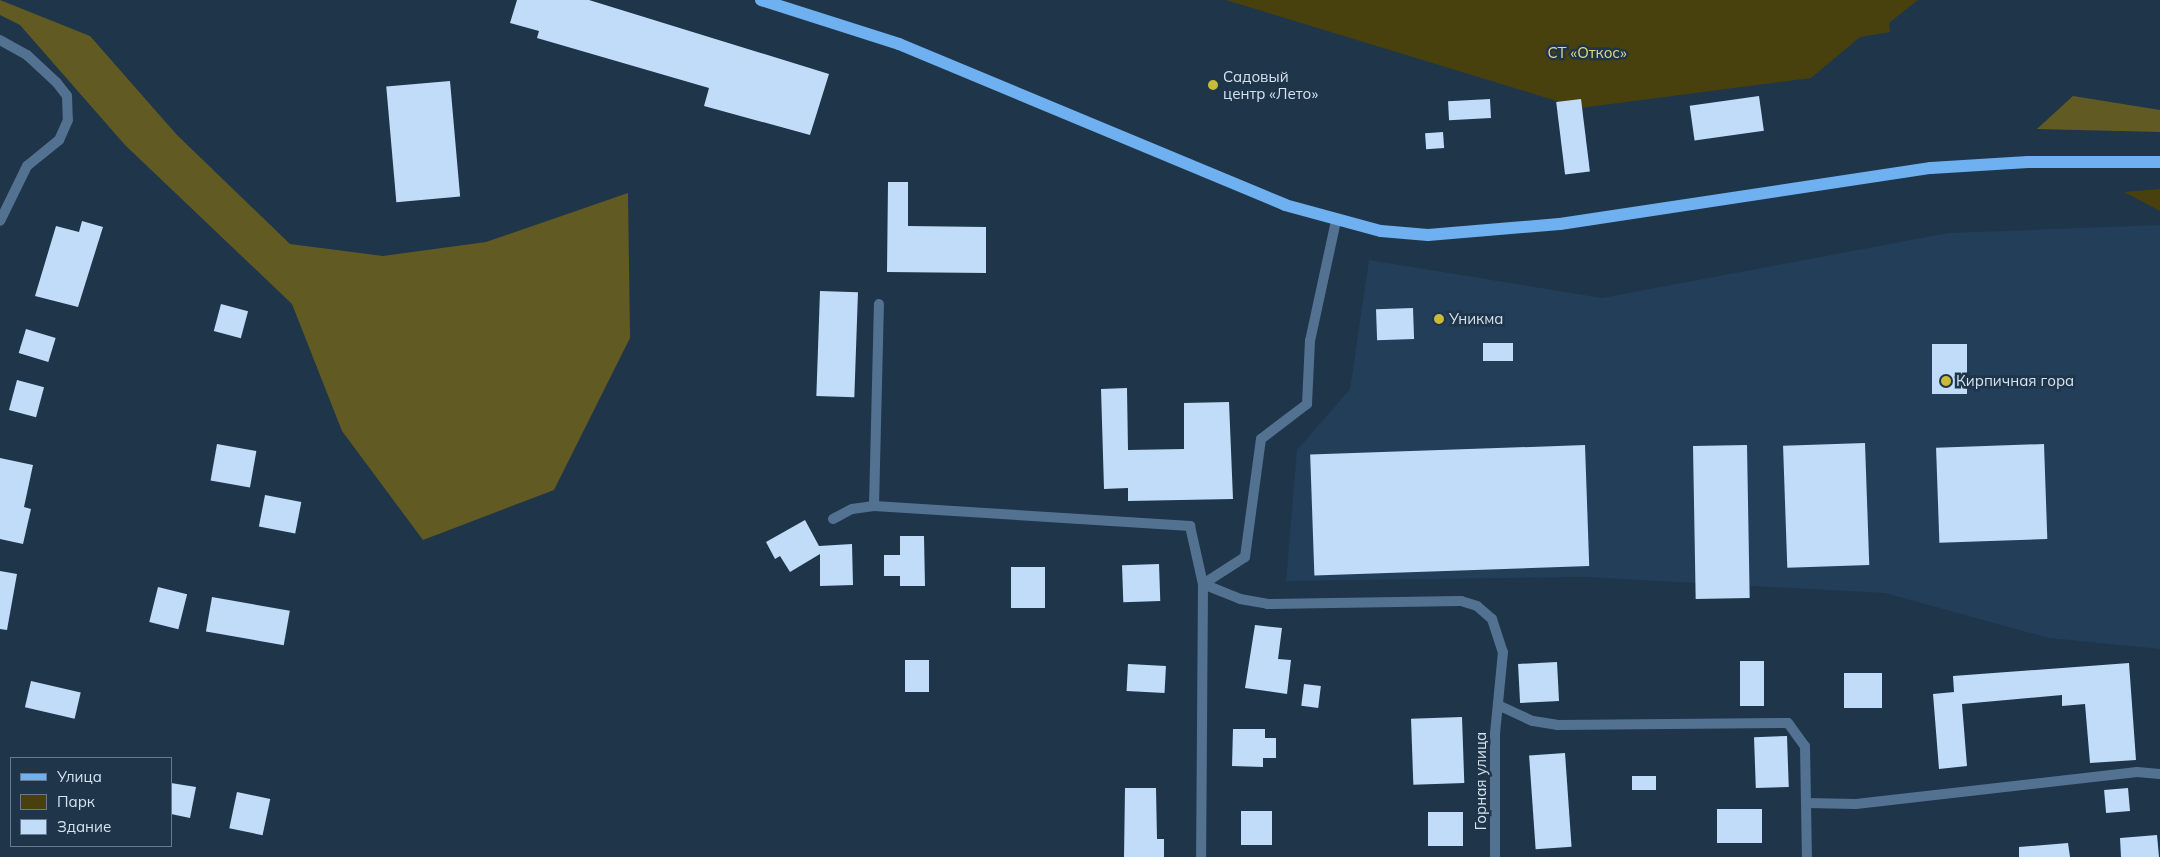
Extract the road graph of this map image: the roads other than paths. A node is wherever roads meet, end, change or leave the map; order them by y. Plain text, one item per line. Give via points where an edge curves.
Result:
1 (761, 0) edge
2 (0, 40) edge
3 (2160, 162) edge
4 (0, 221) edge
5 (1336, 221) junction
6 (879, 304) dead end
7 (874, 506) junction
8 (833, 519) dead end
9 (1204, 584) junction
10 (1498, 705) junction
11 (2160, 774) edge
12 (1806, 803) junction
13 (1201, 857) edge
14 (1495, 857) edge
15 (1807, 857) edge

1 - 5 main road via 899,44 1235,187
2 - 4 street via 26,56 67,96 66,131 28,166
3 - 5 main road via 2028,162 1931,168 1468,233 1381,231
5 - 9 street via 1312,331 1306,404 1261,439 1245,558
6 - 7 street
7 - 8 street via 852,509
7 - 9 street via 1190,526
9 - 10 street, Горная улица via 1240,599 1267,604 1461,601 1477,606 1492,619 1500,637
9 - 13 street
10 - 12 street via 1533,721 1557,725 1788,723 1804,746
10 - 14 street, Горная улица
11 - 12 street via 2137,772 1856,804
12 - 15 street

